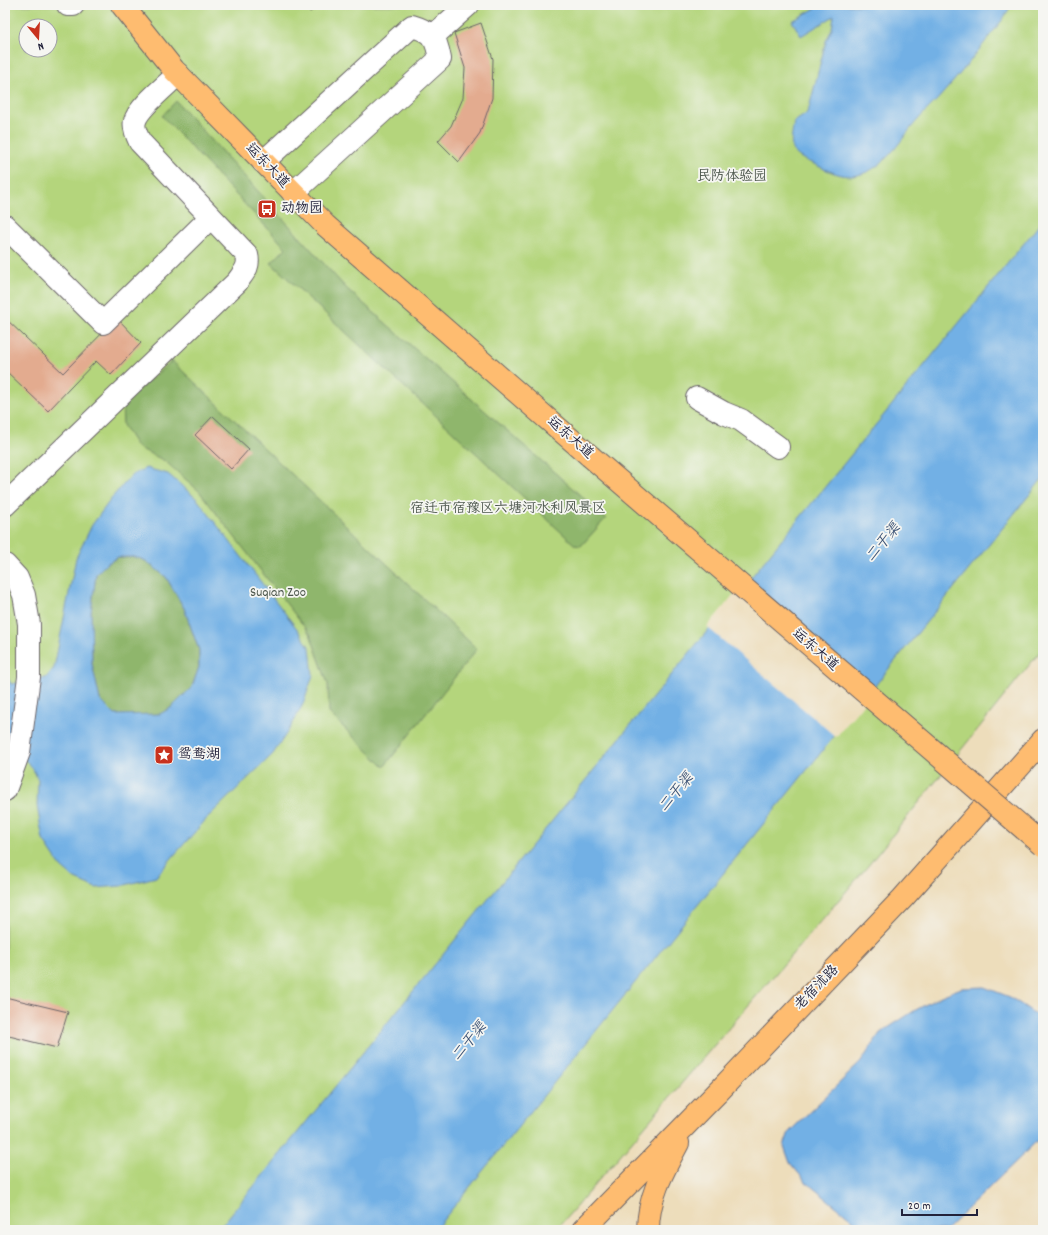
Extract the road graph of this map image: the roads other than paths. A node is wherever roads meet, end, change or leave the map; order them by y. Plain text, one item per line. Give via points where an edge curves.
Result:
1 (68, 5) edge
2 (73, 5) edge
3 (122, 5) edge
4 (468, 5) edge
5 (432, 37) junction
6 (178, 74) junction
7 (263, 162) junction
8 (293, 193) junction
9 (211, 217) junction
10 (5, 226) edge
11 (697, 398) dead end
12 (778, 447) dead end
13 (5, 505) edge
14 (5, 565) edge
15 (1043, 740) edge
16 (5, 790) edge
17 (1043, 845) edge
18 (691, 1120) junction
19 (583, 1230) edge
20 (648, 1230) edge

1 - 2 lane
3 - 6 main road, 运东大道
4 - 5 lane
5 - 7 lane via 427,30 412,26
5 - 8 lane via 437,42 440,58
6 - 7 main road, 运东大道
6 - 9 lane via 138,112 134,122 135,130 140,142
7 - 8 main road, 运东大道
8 - 17 main road, 运东大道, bridge via 325,225 590,456
9 - 10 lane via 103,323
9 - 13 lane via 247,255 249,262 245,271 231,288
11 - 12 lane via 741,420
14 - 16 lane via 17,578 24,596 29,624 29,677 19,752
15 - 18 main road, 老宿沭路 via 903,898
18 - 19 main road, 老宿沭路
18 - 20 main road via 659,1178 648,1220

